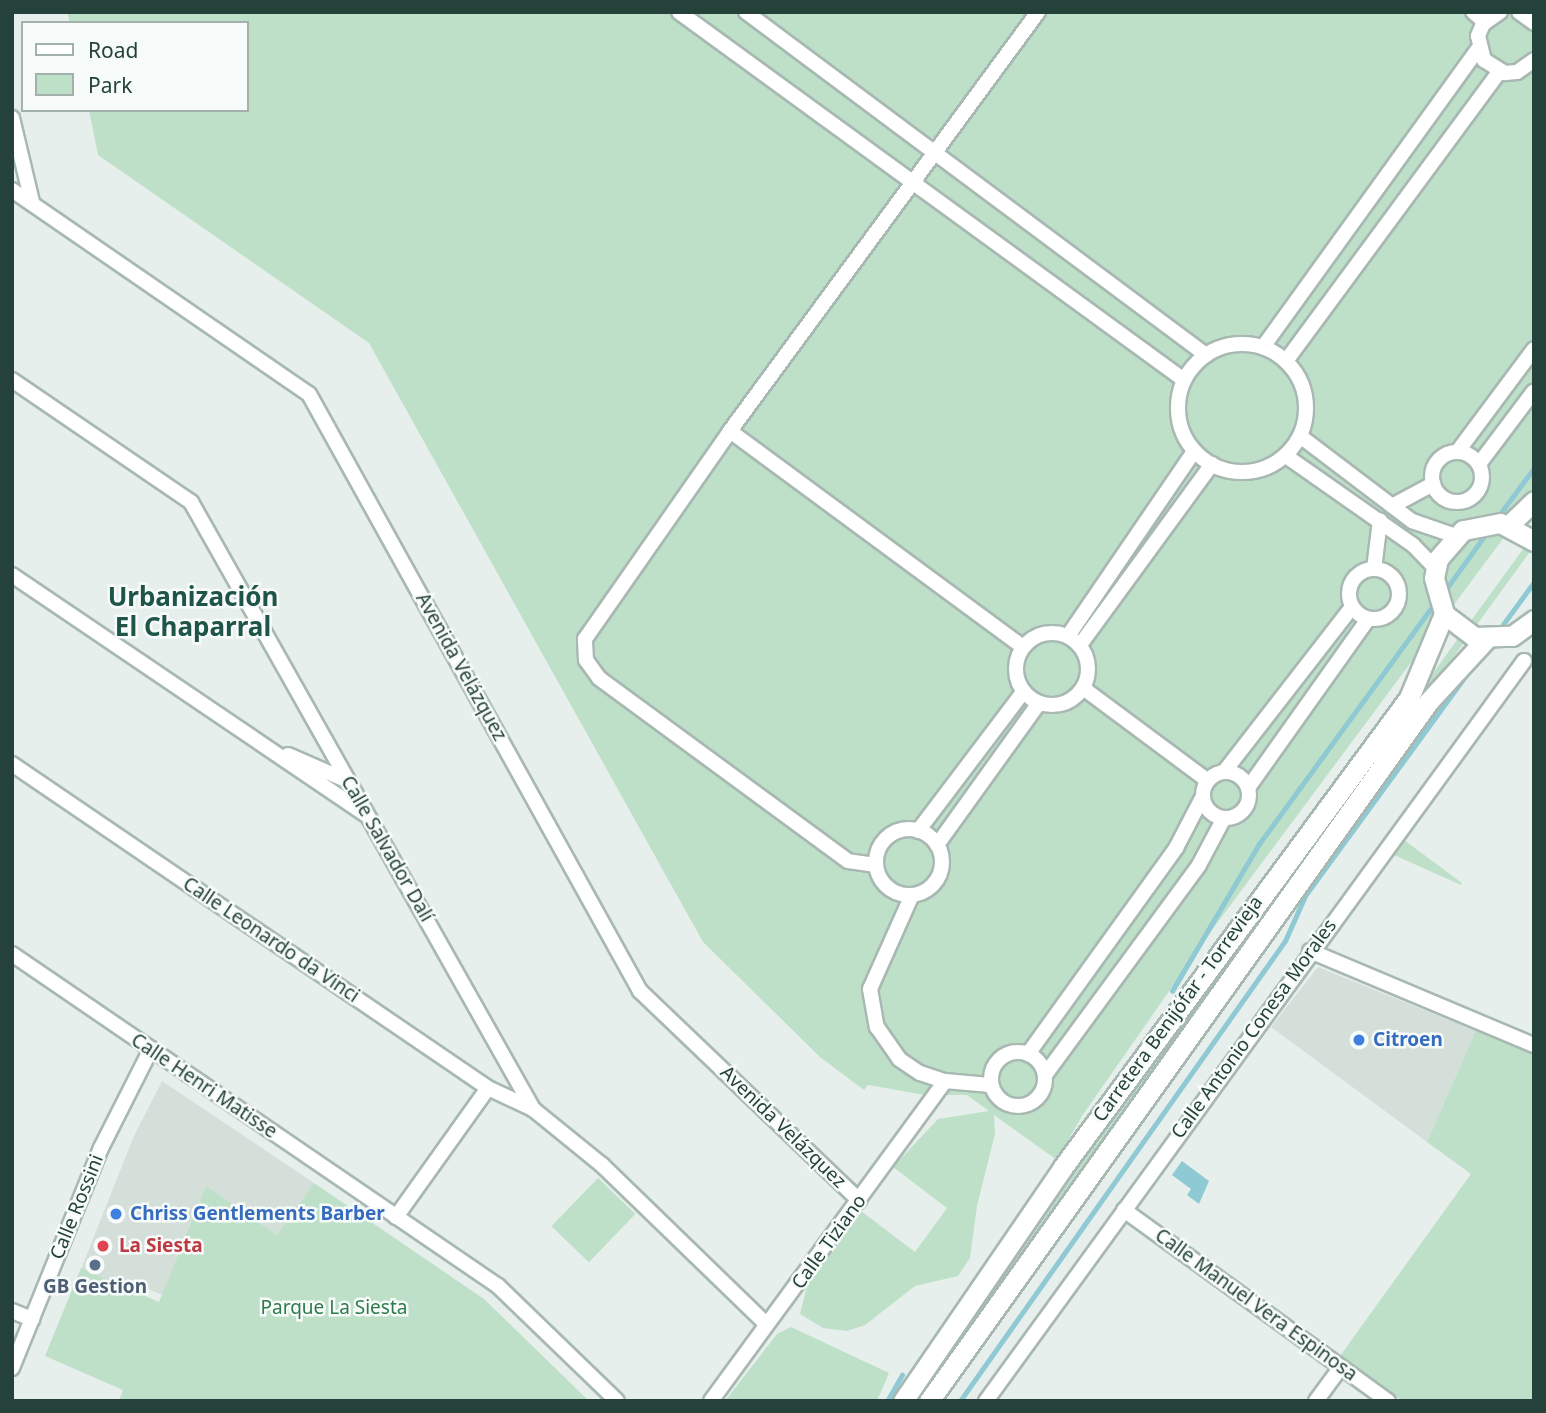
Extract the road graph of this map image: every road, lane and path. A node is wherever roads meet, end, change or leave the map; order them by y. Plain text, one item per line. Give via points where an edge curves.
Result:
1 (679, 12) edge
2 (746, 12) edge
3 (1038, 12) edge
4 (1472, 12) edge
5 (1500, 12) edge
6 (1518, 12) edge
7 (1533, 21) edge
8 (1485, 22) junction
9 (1478, 49) junction
10 (1534, 60) edge
11 (1500, 71) junction
12 (12, 118) edge
13 (939, 152) junction
14 (917, 182) junction
15 (12, 190) edge
16 (32, 202) junction
17 (1263, 347) junction
18 (1534, 349) edge
19 (1206, 355) junction
20 (1286, 361) junction
21 (12, 380) edge
22 (1184, 380) junction
23 (1534, 391) edge
24 (730, 431) junction
25 (1300, 436) junction
26 (1194, 451) junction
27 (1458, 451) junction
28 (1286, 456) junction
29 (1212, 464) junction
30 (1479, 464) junction
31 (1433, 484) junction
32 (1534, 501) edge
33 (1392, 506) junction
34 (1380, 520) junction
35 (1508, 526) junction
36 (1457, 536) junction
37 (1534, 541) edge
38 (1374, 569) junction
39 (1436, 569) junction
40 (12, 575) edge
41 (1353, 607) junction
42 (1444, 614) junction
43 (1368, 619) junction
44 (1530, 627) edge
45 (1487, 638) junction
46 (1074, 640) junction
47 (1022, 646) junction
48 (1524, 661) dead end
49 (1083, 688) junction
50 (1023, 692) junction
51 (1040, 703) junction
52 (258, 742) junction
53 (12, 764) edge
54 (1224, 772) junction
55 (1207, 780) junction
56 (316, 781) junction
57 (348, 781) junction
58 (1248, 788) junction
59 (1202, 798) junction
60 (369, 817) junction
61 (1224, 818) junction
62 (918, 831) junction
63 (937, 845) junction
64 (876, 865) junction
65 (912, 895) junction
66 (1310, 951) junction
67 (12, 954) edge
68 (1534, 1045) edge
69 (151, 1049) junction
70 (1028, 1054) junction
71 (1045, 1075) junction
72 (945, 1081) junction
73 (990, 1085) junction
74 (488, 1088) junction
75 (533, 1109) junction
76 (859, 1200) junction
77 (1124, 1210) junction
78 (396, 1217) junction
79 (12, 1311) edge
80 (32, 1319) junction
81 (766, 1324) junction
82 (1341, 1367) junction
83 (12, 1368) edge
84 (617, 1401) edge
85 (711, 1401) edge
86 (903, 1401) edge
87 (929, 1401) edge
88 (986, 1401) edge
89 (1316, 1401) edge
90 (1388, 1401) edge

1 - 14 street
2 - 13 street
3 - 13 street
4 - 8 street
5 - 8 street
6 - 7 street
8 - 9 street
9 - 11 street via 1484,60
9 - 17 street
10 - 11 street via 1517,72
11 - 20 street
12 - 16 street
13 - 14 street
13 - 19 street
14 - 22 street
14 - 24 street
15 - 16 street, Avenida Velázquez
16 - 76 street, Avenida Velázquez via 309,394 640,991
17 - 19 street via 1234,344
17 - 20 street
18 - 27 street
19 - 22 street
20 - 25 street via 1302,383 1307,410
21 - 57 street, Calle Salvador Dalí via 191,502
22 - 26 street via 1178,412
23 - 30 street
24 - 47 street
24 - 64 street via 591,625 584,646 586,660 599,678 848,861
25 - 28 street
25 - 33 street
26 - 29 street
26 - 46 street
27 - 30 street
27 - 31 street via 1437,461
28 - 29 street via 1260,470 1233,472
28 - 34 street
29 - 46 street
30 - 31 street via 1483,481 1467,500 1450,501
31 - 33 street
32 - 35 main road
33 - 36 street via 1412,521
34 - 38 street
34 - 39 street
35 - 36 main road via 1481,524
35 - 37 main road
36 - 39 main road via 1443,551
38 - 41 street via 1362,572 1351,585
38 - 43 street via 1394,577 1399,600 1384,618
39 - 42 main road via 1436,597
40 - 52 street
41 - 43 street
41 - 54 street
42 - 45 main road via 1457,628
42 - 86 main road, Carretera Benijófar - Torrevieja via 1409,698 1063,1167
43 - 58 street
44 - 45 main road
45 - 87 main road, Carretera Benijófar - Torrevieja via 1429,701
46 - 47 street via 1037,634
46 - 49 street via 1088,660
47 - 50 street via 1015,673
48 - 66 street, Calle Antonio Conesa Morales
49 - 51 street via 1066,703
49 - 55 street
50 - 51 street
50 - 62 street
51 - 63 street
52 - 56 street
52 - 57 street
53 - 74 street, Calle Leonardo da Vinci
54 - 55 street
54 - 58 street via 1244,779
55 - 59 street
56 - 57 street
56 - 60 street
57 - 60 street, Calle Salvador Dalí
58 - 61 street via 1247,805 1238,816
59 - 61 street via 1214,816
59 - 70 street via 1176,848
60 - 75 street, Calle Salvador Dalí
61 - 71 street via 1199,865
62 - 63 street via 930,835
62 - 64 street via 893,832 880,846
63 - 65 street via 943,869 933,886
64 - 65 street via 882,883 898,894
65 - 72 street via 870,989 870,1002 890,1049 920,1073
66 - 68 street
66 - 77 street, Calle Antonio Conesa Morales
67 - 69 street, Calle Henri Matisse
69 - 78 street, Calle Henri Matisse
69 - 80 street, Calle Rossini via 101,1147
70 - 71 street via 1039,1062
70 - 73 street via 1013,1052 1000,1058
71 - 73 street via 1043,1092 1031,1104 1014,1107 999,1100
72 - 73 street
72 - 76 street, Calle Tiziano
74 - 75 street, Calle Leonardo da Vinci
74 - 78 street
75 - 81 street, Calle Salvador Dalí via 601,1165
76 - 81 street, Calle Tiziano
77 - 82 street, Calle Manuel Vera Espinosa
77 - 88 street, Calle Antonio Conesa Morales
78 - 84 street, Calle Henri Matisse via 498,1286
79 - 80 street
80 - 83 street, Calle Rossini
81 - 85 street, Calle Tiziano
82 - 89 street
82 - 90 street, Calle Manuel Vera Espinosa

